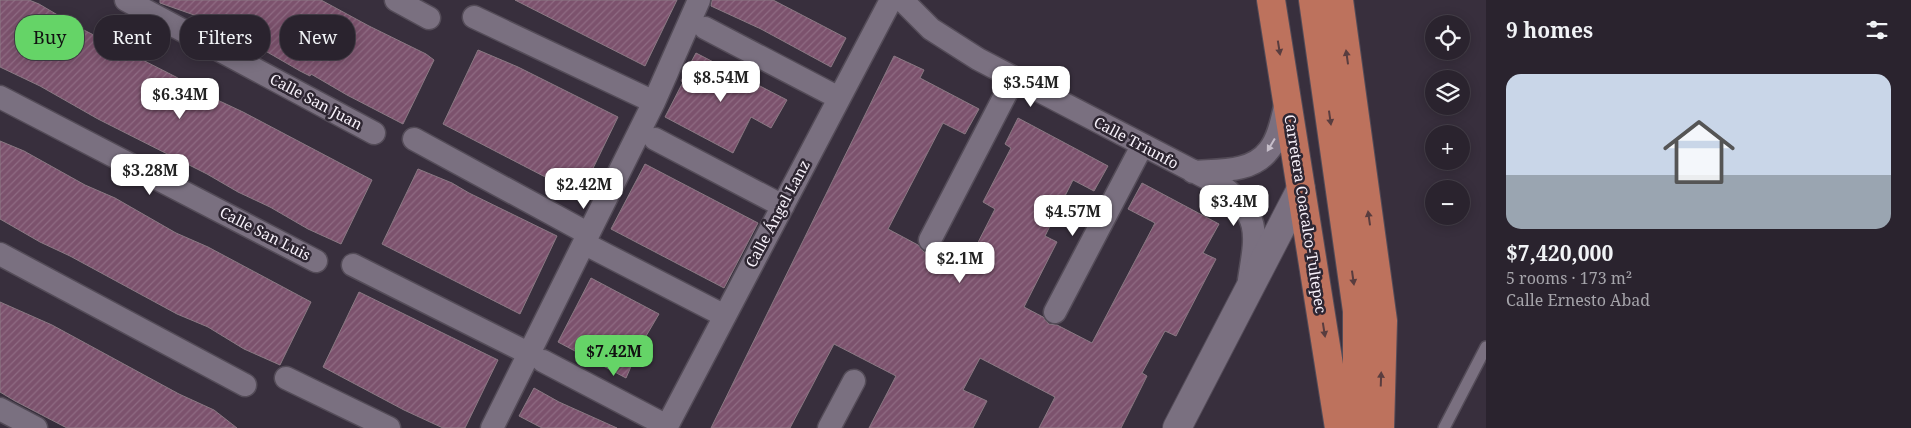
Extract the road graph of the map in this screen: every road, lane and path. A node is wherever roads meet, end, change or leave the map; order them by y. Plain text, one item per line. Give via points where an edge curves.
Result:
1 (126, 0) edge
2 (396, 0) edge
3 (699, 0) edge
4 (891, 0) edge
5 (902, 0) edge
6 (1271, 0) edge
7 (1313, 0) edge
8 (1339, 0) edge
9 (474, 17) dead end
10 (429, 18) dead end
11 (705, 28) dead end
12 (1014, 78) junction
13 (0, 97) edge
14 (839, 98) junction
15 (1287, 100) junction
16 (654, 102) junction
17 (374, 133) dead end
18 (414, 139) dead end
19 (655, 139) dead end
20 (1142, 146) junction
21 (1192, 172) junction
22 (1301, 189) junction
23 (783, 206) junction
24 (930, 240) dead end
25 (590, 241) junction
26 (0, 254) edge
27 (316, 261) dead end
28 (353, 265) dead end
29 (1247, 293) junction
30 (1055, 312) dead end
31 (725, 316) junction
32 (1486, 347) edge
33 (536, 358) junction
34 (286, 378) dead end
35 (854, 381) dead end
36 (245, 385) dead end
37 (0, 409) edge
38 (667, 427) edge
39 (36, 428) edge
40 (389, 428) edge
41 (492, 428) edge
42 (830, 428) edge
43 (1177, 428) edge
44 (1339, 428) edge
45 (1353, 428) edge
46 (1380, 428) edge
47 (1444, 428) edge

1 - 17 street, Calle San Juan
2 - 10 street
3 - 16 street
4 - 14 street, Calle Ángel Lanz
5 - 12 street, Calle Triunfo via 931,29
6 -> 15 main road, Carretera Coacalco-Tultepec
7 -> 45 main road via 1357,311 1358,370
46 -> 8 main road via 1383,321
9 - 16 street
11 - 14 street
12 - 20 street, Calle Triunfo
12 - 24 street
13 - 27 street, Calle San Luis
14 - 23 street, Calle Ángel Lanz
15 -> 21 street via 1270,150 1255,163
15 - 22 main road, Carretera Coacalco-Tultepec
16 - 25 street
18 - 25 street
19 - 23 street
20 - 21 street, Calle Triunfo
20 - 30 street
21 - 29 street, Calle Triunfo via 1222,186 1249,212 1255,241
22 - 29 street, Calle Triunfo
22 -> 44 main road, Carretera Coacalco-Tultepec
23 - 31 street, Calle Ángel Lanz
25 - 31 street
25 - 33 street
26 - 36 street
28 - 33 street
29 - 43 street, Calle Triunfo
31 - 38 street, Calle Ángel Lanz
32 - 47 lane
33 - 38 street
33 - 41 street
34 - 40 street
35 - 42 street
37 - 39 street

